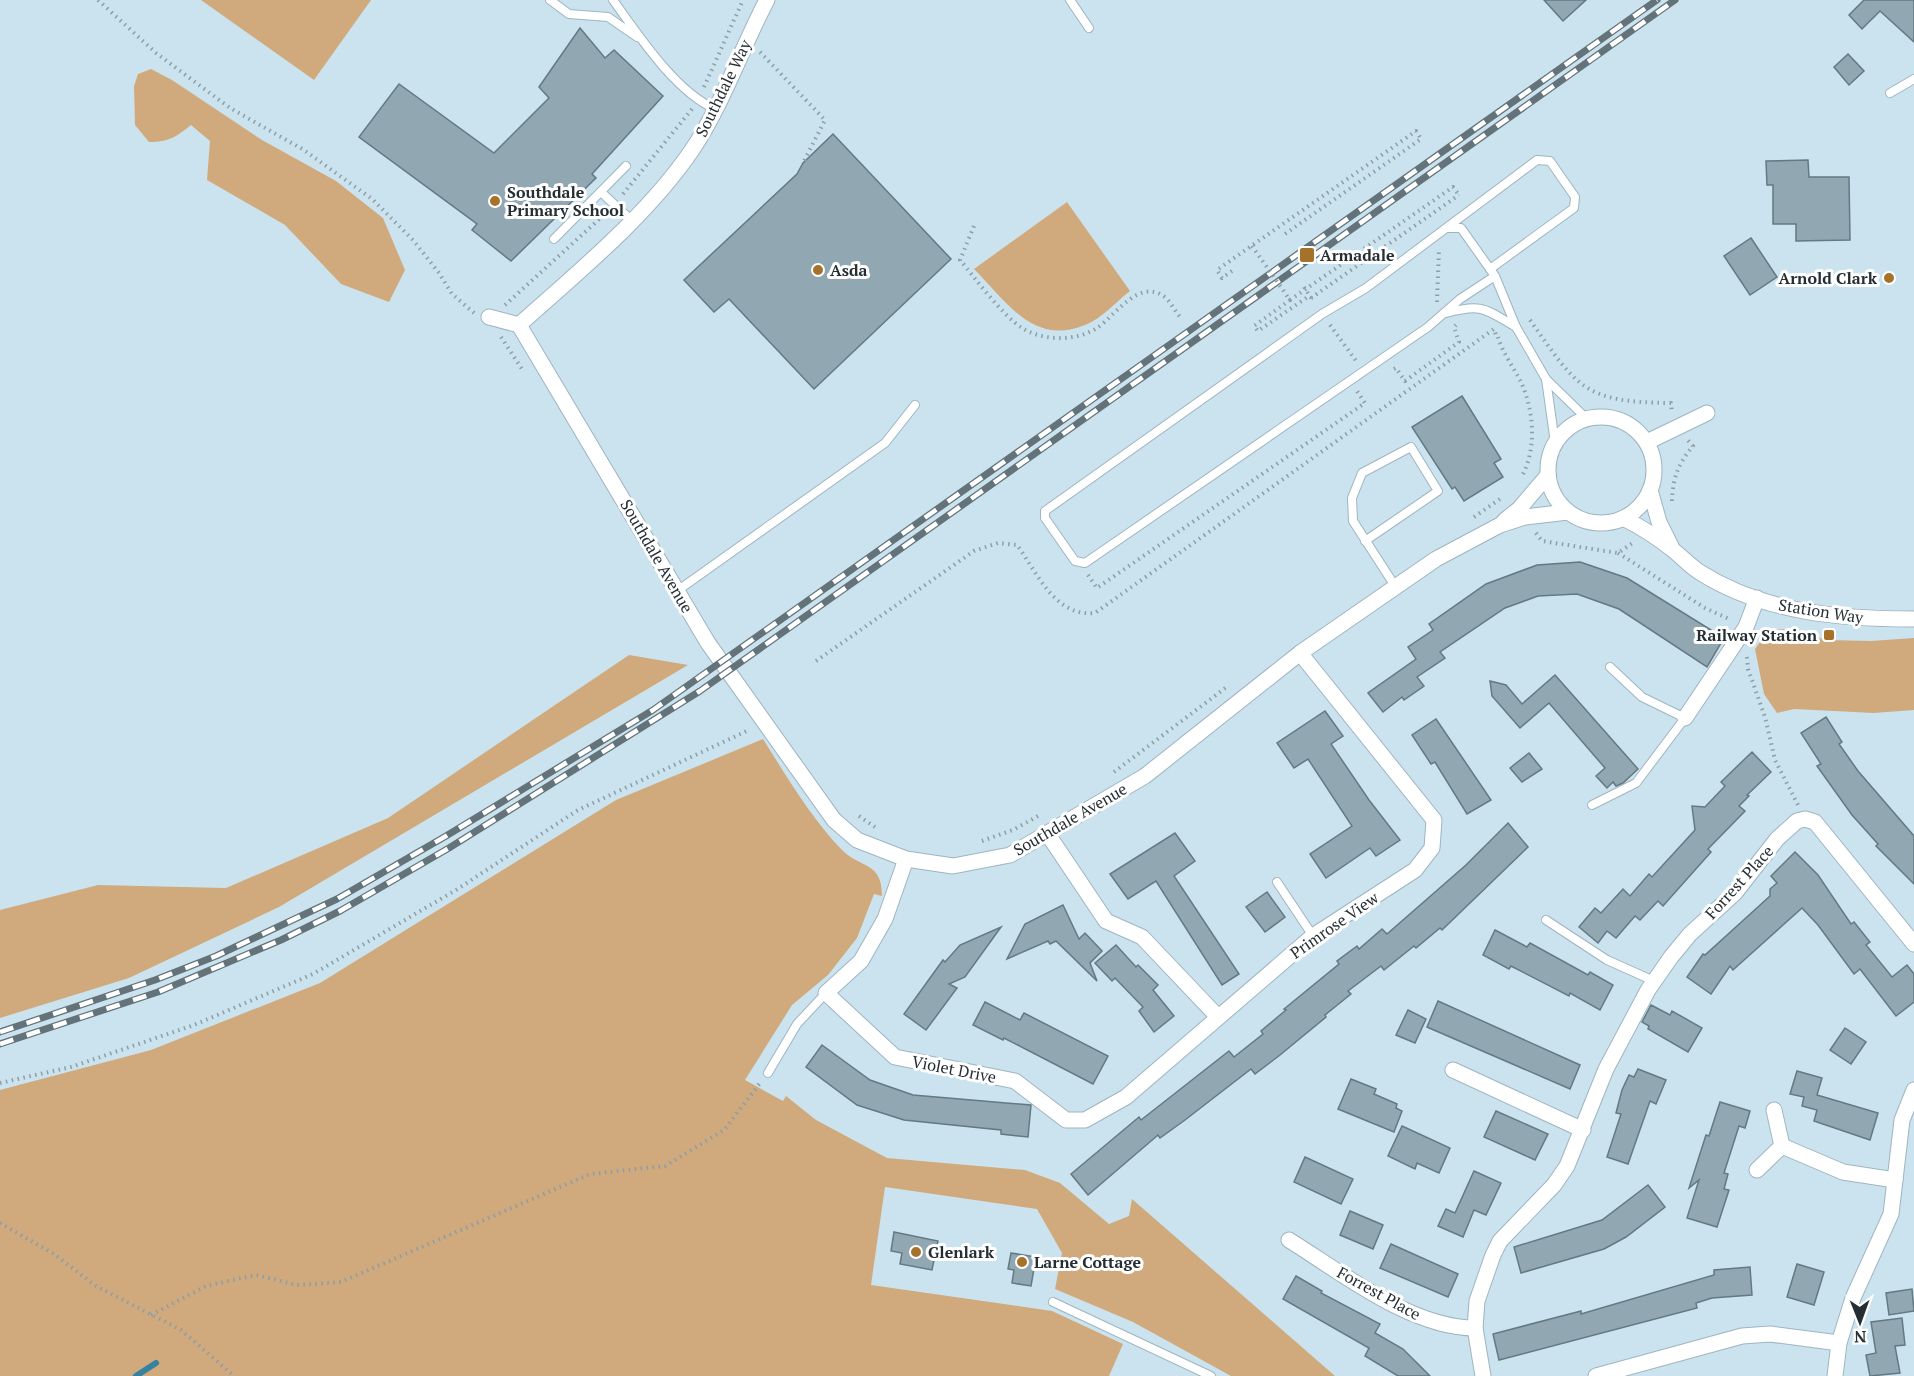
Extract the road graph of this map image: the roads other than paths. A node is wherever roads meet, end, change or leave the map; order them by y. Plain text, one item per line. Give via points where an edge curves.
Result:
1 (550, 0) edge
2 (613, 0) edge
3 (767, 0) edge
4 (1070, 0) edge
5 (1089, 28) dead end
6 (643, 42) junction
7 (1914, 80) edge
8 (1890, 93) dead end
9 (716, 110) junction
10 (626, 166) dead end
11 (601, 192) junction
12 (631, 220) junction
13 (1449, 228) junction
14 (554, 239) dead end
15 (1493, 272) junction
16 (1443, 314) junction
17 (489, 317) road end
18 (519, 325) junction
19 (1516, 327) junction
20 (1546, 379) junction
21 (915, 405) dead end
22 (1707, 413) dead end
23 (1587, 418) junction
24 (1647, 442) junction
25 (1555, 443) junction
26 (1548, 475) junction
27 (1650, 490) junction
28 (1568, 512) junction
29 (1522, 513) junction
30 (1623, 518) junction
31 (1654, 527) junction
32 (1365, 541) junction
33 (1395, 586) junction
34 (677, 591) junction
35 (1757, 598) junction
36 (1914, 619) edge
37 (1300, 653) junction
38 (1610, 667) dead end
39 (1685, 718) junction
40 (1592, 805) dead end
41 (1047, 833) junction
42 (906, 859) junction
43 (1277, 882) dead end
44 (1546, 920) dead end
45 (1313, 936) junction
46 (1914, 944) edge
47 (1654, 981) junction
48 (826, 993) junction
49 (1218, 1017) junction
50 (1453, 1070) dead end
51 (768, 1073) road end
52 (1914, 1090) edge
53 (1774, 1110) dead end
54 (1583, 1130) junction
55 (1782, 1146) junction
56 (1757, 1170) dead end
57 (1895, 1180) junction
58 (1289, 1240) dead end
59 (1053, 1302) dead end
60 (1475, 1328) junction
61 (1839, 1343) junction
62 (1619, 1373) edge
63 (1211, 1376) edge
64 (1483, 1376) edge
65 (1596, 1376) edge
66 (1835, 1376) edge

1 - 6 lane via 569,14 608,17
2 - 6 lane
3 - 9 street, Southdale Way
4 - 5 lane
6 - 9 lane via 698,101
7 - 8 lane
9 - 12 street, Southdale Way via 675,174
10 - 11 lane
11 - 12 lane
11 - 14 lane
12 - 18 street, Southdale Way
13 - 15 lane via 1461,228
13 - 15 lane via 1537,160 1550,161 1575,197 1574,208
13 - 16 lane via 1045,511 1044,518 1075,561 1085,563
15 - 16 lane
15 - 19 lane
16 - 19 lane via 1470,307 1488,310
17 - 18 street
18 - 34 street, Southdale Avenue
19 - 20 lane
20 - 23 lane
20 - 25 lane
21 - 34 lane via 885,443
22 - 24 street
23 - 24 street via 1627,424
23 - 25 street via 1569,428
24 - 27 street via 1653,458
25 - 26 street
26 - 28 street via 1558,501
26 - 29 street
27 - 30 street via 1634,511
27 - 31 street
28 - 29 street, Southdale Avenue
28 - 30 street via 1595,522
29 - 33 street, Southdale Avenue
30 - 31 street, Station Way
31 - 35 street, Station Way via 1672,549 1701,573
32 - 32 lane via 1353,521 1352,498 1362,473 1411,447 1438,491
32 - 33 lane
33 - 37 street, Southdale Avenue
34 - 42 street, Southdale Avenue via 714,651 834,820 857,840
35 - 36 street, Station Way via 1790,610
35 - 39 street via 1746,627
37 - 41 street, Southdale Avenue via 1144,776
37 - 45 street, Primrose View via 1434,820 1432,848 1415,870
38 - 39 lane via 1642,698
39 - 40 lane via 1636,783
41 - 42 street, Southdale Avenue via 1010,855 953,866
41 - 49 street via 1107,921 1142,937
42 - 48 street via 885,919 861,961
43 - 45 lane
44 - 47 lane via 1607,960
45 - 49 street, Primrose View
46 - 47 street, Forrest Place via 1815,822 1805,819 1777,839 1735,893 1684,942
47 - 54 street, Forrest Place via 1606,1069
48 - 49 street, Violet Drive via 895,1057 1015,1081 1066,1120 1085,1120 1126,1096
48 - 51 lane via 797,1024
50 - 54 street
52 - 57 street via 1902,1120
53 - 55 street
54 - 60 street, Forrest Place via 1554,1185 1500,1241 1480,1290
55 - 56 street
55 - 57 street via 1843,1172
57 - 61 street via 1891,1214 1853,1298
58 - 60 street, Forrest Place via 1372,1292 1414,1313 1440,1325
59 - 63 lane
60 - 64 street, Forrest Place
61 - 62 street via 1770,1334 1742,1336
61 - 66 street
62 - 65 street

